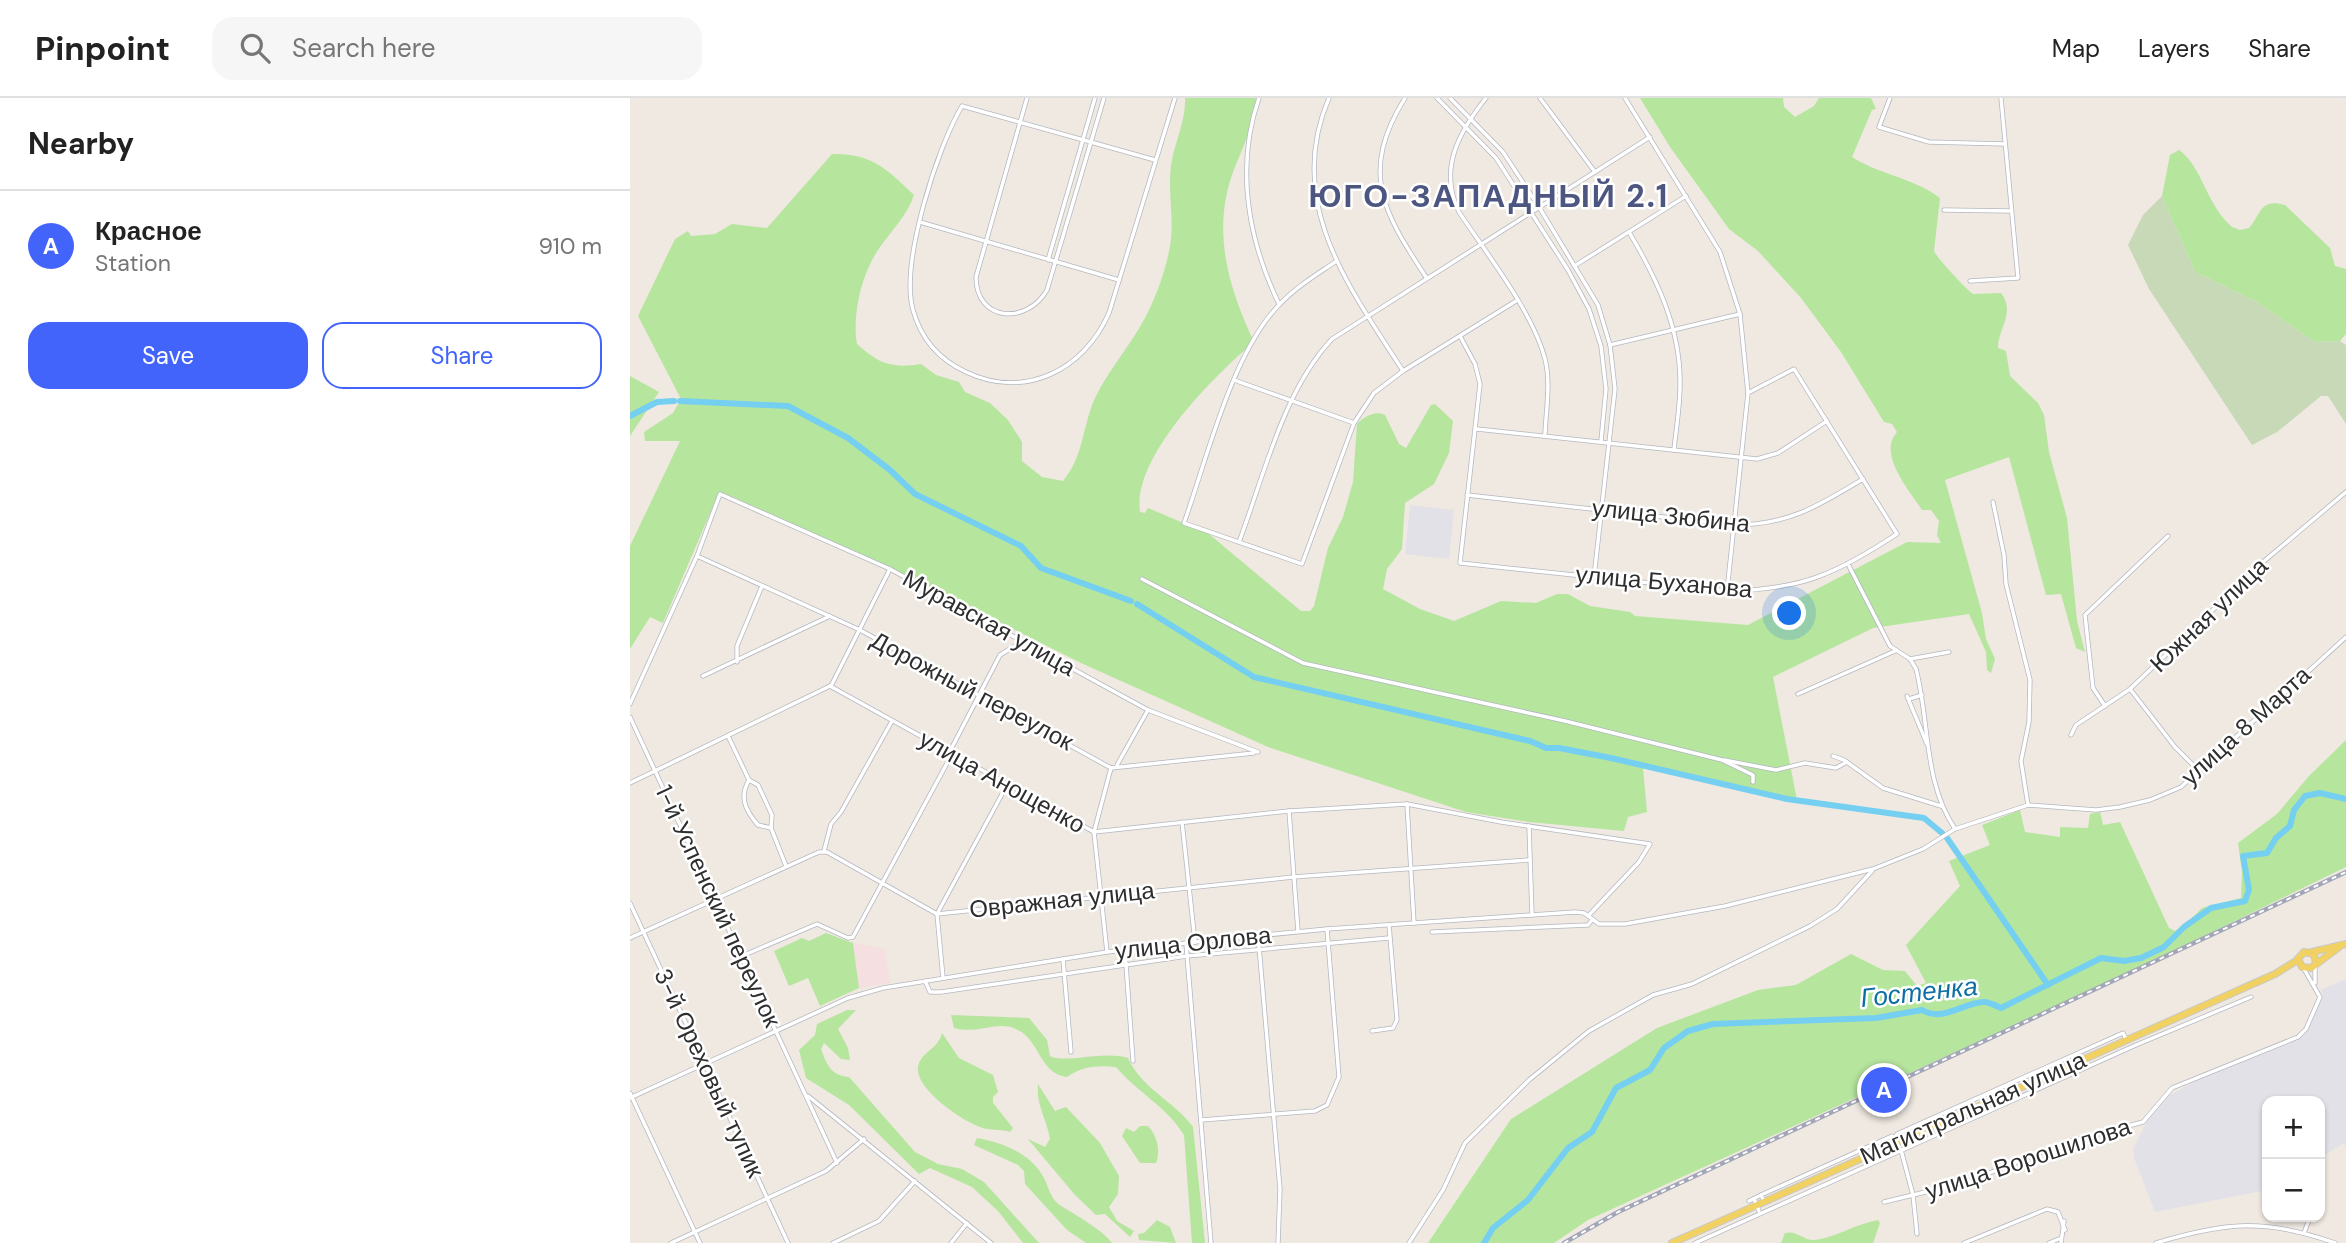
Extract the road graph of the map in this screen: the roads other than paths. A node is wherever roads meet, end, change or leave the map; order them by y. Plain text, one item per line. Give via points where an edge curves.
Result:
1 (1027, 98) edge
2 (1096, 98) edge
3 (1104, 98) edge
4 (1175, 98) edge
5 (1259, 98) edge
6 (1329, 98) edge
7 (1405, 98) edge
8 (1437, 98) edge
9 (1450, 98) edge
10 (1486, 98) edge
11 (1540, 98) edge
12 (1625, 98) edge
13 (1890, 98) edge
14 (2001, 98) edge
15 (1471, 117) junction
16 (1019, 122) junction
17 (1465, 125) junction
18 (1650, 137) junction
19 (1084, 140) junction
20 (1091, 142) junction
21 (2005, 144) junction
22 (1155, 160) junction
23 (1595, 172) junction
24 (1686, 197) junction
25 (1539, 207) junction
26 (1944, 210) dead end
27 (2011, 211) junction
28 (1531, 212) junction
29 (920, 222) junction
30 (1629, 232) junction
31 (985, 240) junction
32 (1481, 245) junction
33 (1048, 260) junction
34 (1055, 262) junction
35 (1335, 262) junction
36 (1576, 265) junction
37 (1426, 277) junction
38 (1119, 280) junction
39 (1970, 281) dead end
40 (1516, 300) junction
41 (1279, 304) junction
42 (1740, 314) junction
43 (1367, 315) junction
44 (1673, 330) junction
45 (1460, 336) junction
46 (1610, 345) junction
47 (1403, 371) junction
48 (1234, 380) junction
49 (1748, 393) junction
50 (1292, 400) junction
51 (1827, 421) junction
52 (1354, 423) junction
53 (1476, 429) junction
54 (1545, 434) junction
55 (1601, 441) junction
56 (1610, 442) junction
57 (1674, 450) junction
58 (1742, 458) junction
59 (1863, 479) junction
60 (2346, 492) edge
61 (1467, 495) junction
62 (1993, 502) dead end
63 (1602, 510) junction
64 (1734, 525) junction
65 (2168, 536) dead end
66 (1239, 542) junction
67 (696, 556) junction
68 (1848, 565) junction
69 (890, 569) junction
70 (1594, 578) junction
71 (1142, 579) dead end
72 (762, 586) junction
73 (1727, 591) junction
74 (830, 616) junction
75 (860, 630) junction
76 (2346, 637) edge
77 (1021, 642) junction
78 (1896, 651) junction
79 (1949, 652) dead end
80 (1910, 659) junction
81 (737, 662) junction
82 (703, 676) dead end
83 (830, 686) junction
84 (2130, 690) junction
85 (1922, 693) junction
86 (1798, 694) dead end
87 (979, 695) junction
88 (630, 704) edge
89 (2105, 706) junction
90 (1148, 709) junction
91 (630, 717) edge
92 (892, 721) junction
93 (2071, 735) dead end
94 (728, 736) junction
95 (1928, 749) junction
96 (950, 754) junction
97 (1833, 756) dead end
98 (1722, 760) junction
99 (1847, 762) junction
100 (1117, 765) junction
101 (1111, 768) junction
102 (655, 771) junction
103 (2198, 771) junction
104 (749, 780) junction
105 (1754, 782) dead end
106 (630, 783) edge
107 (1007, 785) junction
108 (1407, 804) junction
109 (2028, 805) junction
110 (1941, 806) junction
111 (1289, 811) junction
112 (1182, 822) junction
113 (1529, 826) junction
114 (771, 828) junction
115 (1955, 829) junction
116 (1094, 832) junction
117 (824, 852) junction
118 (1529, 860) junction
119 (786, 866) junction
120 (1411, 869) junction
121 (1873, 869) junction
122 (1293, 877) junction
123 (882, 883) junction
124 (1189, 888) junction
125 (1100, 897) junction
126 (716, 899) junction
127 (630, 903) edge
128 (937, 914) junction
129 (1532, 915) junction
130 (1590, 918) junction
131 (1464, 919) junction
132 (1414, 923) junction
133 (1599, 924) joint
134 (1389, 925) junction
135 (1327, 929) junction
136 (1467, 930) junction
137 (1298, 931) junction
138 (643, 932) junction
139 (1432, 932) dead end
140 (1258, 935) junction
141 (630, 938) edge
142 (1389, 939) junction
143 (1195, 942) junction
144 (1186, 943) junction
145 (1328, 943) junction
146 (2343, 945) edge
147 (1260, 950) junction
148 (1125, 951) junction
149 (1107, 952) junction
150 (2310, 952) junction
151 (742, 956) junction
152 (1187, 957) junction
153 (1063, 959) junction
154 (2298, 959) junction
155 (2316, 963) junction
156 (1127, 964) junction
157 (2304, 968) junction
158 (1065, 974) junction
159 (2275, 974) junction
160 (943, 978) junction
161 (925, 981) junction
162 (2315, 985) junction
163 (2251, 997) dead end
164 (777, 1030) junction
165 (1372, 1031) dead end
166 (1071, 1052) dead end
167 (1133, 1061) dead end
168 (704, 1065) junction
169 (807, 1094) junction
170 (631, 1096) edge
171 (1273, 1115) junction
172 (1201, 1120) junction
173 (1896, 1137) junction
174 (864, 1139) junction
175 (2064, 1143) junction
176 (1901, 1149) junction
177 (2064, 1149) dead end
178 (837, 1163) junction
179 (915, 1181) junction
180 (1913, 1195) junction
181 (766, 1198) junction
182 (1884, 1202) dead end
183 (1755, 1204) junction
184 (2064, 1221) dead end
185 (2308, 1222) edge
186 (967, 1223) junction
187 (2064, 1230) junction
188 (695, 1231) junction
189 (2304, 1233) junction
190 (1917, 1234) dead end
191 (2060, 1241) edge
192 (671, 1243) edge
193 (700, 1243) edge
194 (788, 1243) edge
195 (833, 1243) edge
196 (951, 1243) edge
197 (991, 1243) edge
198 (1211, 1243) edge
199 (1278, 1243) edge
200 (1409, 1243) edge
201 (1672, 1243) edge
202 (1695, 1243) edge
203 (1964, 1243) edge
204 (2049, 1243) edge
205 (2156, 1243) edge
206 (2334, 1243) edge

1 - 16 street
2 - 19 street
3 - 20 street
4 - 22 street
5 - 41 street via 1250,129 1248,210
6 - 35 street via 1318,131 1314,184
7 - 37 street via 1387,132 1381,156 1382,194 1392,223
8 - 17 street
9 - 15 street
10 - 15 street
11 - 23 street
12 - 18 street
13 - 21 street via 1879,127 1929,142
14 - 21 street
15 - 17 street
15 - 25 street via 1503,152
16 - 19 street
16 - 29 street via 961,106 950,126
16 - 31 street
17 - 28 street via 1496,158
17 - 32 street via 1449,181 1454,201
18 - 23 street
18 - 24 street
19 - 20 street
19 - 33 street
20 - 22 street
20 - 34 street
21 - 27 street
22 - 38 street
23 - 25 street
24 - 30 street
24 - 42 street via 1720,252
25 - 28 street
25 - 36 street
26 - 27 street
27 - 39 street via 2018,278
28 - 32 street
28 - 55 street via 1584,299 1600,342 1606,389
29 - 31 street
29 - 38 street via 910,259 909,288 917,320 933,349 949,364 981,379 1020,383 1066,367 1102,329
30 - 36 street
30 - 44 street via 1655,276
31 - 33 street
31 - 34 street via 976,289 985,305 1002,313 1016,314 1040,302
32 - 37 street
32 - 40 street
33 - 34 street
34 - 38 street
35 - 41 street
35 - 43 street
36 - 46 street via 1598,305
37 - 43 street
40 - 45 street
40 - 54 street via 1546,362
41 - 48 street
42 - 44 street
42 - 49 street
43 - 47 street
43 - 50 street via 1317,355
44 - 46 street
44 - 57 street via 1680,384
45 - 47 street
45 - 53 street via 1480,384
46 - 56 street via 1615,389
47 - 52 street via 1374,393
48 - 50 street
48 - 66 street via 1184,523
49 - 51 street via 1794,369
49 - 58 street
50 - 52 street
50 - 66 street
51 - 58 street via 1778,453
51 - 59 street
52 - 66 street via 1302,564
53 - 54 street
53 - 61 street
54 - 55 street
55 - 56 street
56 - 57 street
56 - 63 street
57 - 58 street
58 - 64 street
59 - 64 street, улица Зюбина via 1792,518 1764,525
59 - 68 street, улица Буханова via 1897,534
60 - 84 street, Южная улица via 2263,562
61 - 63 street, улица Зюбина
61 - 70 street, улица Буханова via 1460,563
62 - 109 street via 2006,584 2031,680 2021,761
63 - 64 street, улица Зюбина
63 - 70 street
64 - 73 street
65 - 89 street via 2085,615 2093,688
67 - 69 street, Муравская улица via 720,494
67 - 72 street, Дорожный переулок
67 - 88 street
68 - 73 street, улица Буханова via 1789,586
68 - 78 street
69 - 75 street
69 - 77 street, Муравская улица
70 - 73 street, улица Буханова
71 - 98 street via 1303,663
72 - 74 street, Дорожный переулок
72 - 81 street via 737,646
74 - 75 street, Дорожный переулок
74 - 81 street
75 - 83 street
75 - 87 street, Дорожный переулок
76 - 103 street, улица 8 Марта
77 - 87 street via 1000,655
77 - 90 street, Муравская улица
78 - 80 street
78 - 86 street
79 - 80 street
80 - 85 street
81 - 82 street
83 - 92 street, улица Анощенко
83 - 94 street
84 - 89 street, Южная улица
84 - 103 street
85 - 95 street
85 - 95 street via 1908,698
87 - 96 street
87 - 101 street, Дорожный переулок
89 - 93 street, Южная улица via 2076,725
90 - 100 street
90 - 100 street, Муравская улица via 1258,752
91 - 102 street, 1-й Успенский переулок
92 - 96 street, улица Анощенко
92 - 117 street via 831,824
94 - 102 street
94 - 104 street
95 - 110 street
96 - 107 street, улица Анощенко
96 - 123 street
97 - 99 street
98 - 99 street via 1776,770 1805,763 1836,768
98 - 105 street via 1753,775
99 - 110 street via 1883,788
100 - 101 street
101 - 116 street
102 - 106 street
102 - 126 street, 1-й Успенский переулок
103 - 109 street, улица 8 Марта via 2172,792 2120,807 2095,810
104 - 114 street via 761,790 772,814
104 - 114 street via 743,800 758,825
107 - 116 street, улица Анощенко
107 - 128 street
108 - 111 street, улица Анощенко
108 - 113 street
108 - 120 street
109 - 115 street, улица 8 Марта
110 - 115 street
111 - 112 street, улица Анощенко
111 - 122 street
112 - 116 street, улица Анощенко
112 - 124 street
113 - 118 street
113 - 130 street via 1651,846
114 - 119 street
115 - 121 street, улица 8 Марта via 1923,849
116 - 125 street
117 - 119 street
117 - 123 street, Овражная улица
118 - 120 street, Овражная улица
118 - 129 street
119 - 126 street
120 - 122 street, Овражная улица
120 - 132 street
121 - 133 street, улица 8 Марта via 1725,906 1633,923
121 - 200 street via 1837,909 1810,926 1692,984 1653,995 1589,1031 1465,1143 1443,1190
122 - 124 street, Овражная улица
122 - 137 street
123 - 128 street, Овражная улица
123 - 151 street via 856,933 848,939 817,924
124 - 125 street, Овражная улица
124 - 143 street
125 - 128 street, Овражная улица
125 - 149 street
126 - 138 street
126 - 151 street, 1-й Успенский переулок
127 - 138 street, 3-й Ореховый тупик
128 - 160 street
129 - 130 street, улица Орлова via 1575,912
129 - 131 street, улица Орлова
130 - 133 street, улица Орлова
130 - 136 street via 1588,925
131 - 132 street, улица Орлова
131 - 136 street
132 - 134 street, улица Орлова
134 - 135 street, улица Орлова
134 - 142 street
135 - 137 street, улица Орлова
135 - 145 street
136 - 139 street
137 - 140 street, улица Орлова
138 - 141 street
138 - 168 street, 3-й Ореховый тупик
140 - 143 street, улица Орлова
140 - 147 street
142 - 145 street, улица Орлова
142 - 165 street via 1397,1020 1393,1028
143 - 144 street, улица Орлова
144 - 148 street, улица Орлова
144 - 152 street
145 - 147 street, улица Орлова
145 - 171 street via 1339,1077 1327,1105 1315,1111
146 - 150 main road, Магистральная улица
146 - 155 main road, Магистральная улица
147 - 152 street, улица Орлова
147 - 171 street
148 - 149 street, улица Орлова
148 - 156 street
149 - 153 street, улица Орлова
150 - 154 main road, Магистральная улица
150 - 155 main road
151 - 164 street, 1-й Успенский переулок
152 - 156 street, улица Орлова
152 - 172 street
153 - 158 street
153 - 160 street, улица Орлова
154 - 157 main road
154 - 159 main road, Магистральная улица
155 - 157 main road, Магистральная улица
155 - 162 street, улица Ворошилова
156 - 158 street, улица Орлова
156 - 167 street
157 - 159 main road, Магистральная улица
157 - 162 street
158 - 161 street, улица Орлова via 941,992 930,992
158 - 166 street
159 - 173 main road, Магистральная улица
160 - 161 street, улица Орлова
161 - 164 street, улица Орлова via 855,995
162 - 175 street, улица Ворошилова via 2319,1001 2298,1037 2172,1088 2143,1122
163 - 176 street
164 - 168 street, улица Орлова
164 - 169 street, 1-й Успенский переулок
168 - 170 street, улица Орлова
168 - 181 street, 3-й Ореховый тупик
169 - 174 street, 1-й Успенский переулок
169 - 178 street, 1-й Успенский переулок
170 - 188 street
171 - 172 street
171 - 199 street via 1280,1189
172 - 198 street
173 - 176 street
173 - 183 main road, Магистральная улица
174 - 178 street
174 - 179 street, 1-й Успенский переулок
175 - 177 street
175 - 180 street, улица Ворошилова via 1967,1182
176 - 180 street
176 - 183 street via 1761,1216
178 - 181 street
179 - 186 street, 1-й Успенский переулок
179 - 195 street via 879,1221
180 - 182 street, улица Ворошилова
180 - 190 street
181 - 188 street
181 - 194 street, 3-й Ореховый тупик
183 - 201 main road, Магистральная улица
183 - 202 street
184 - 187 street
185 - 189 street
186 - 196 street
186 - 197 street, 1-й Успенский переулок
187 - 191 street
187 - 203 street via 2058,1212 2047,1209
188 - 192 street
188 - 193 street
189 - 205 street via 2262,1225 2227,1225
189 - 206 street
191 - 204 street

